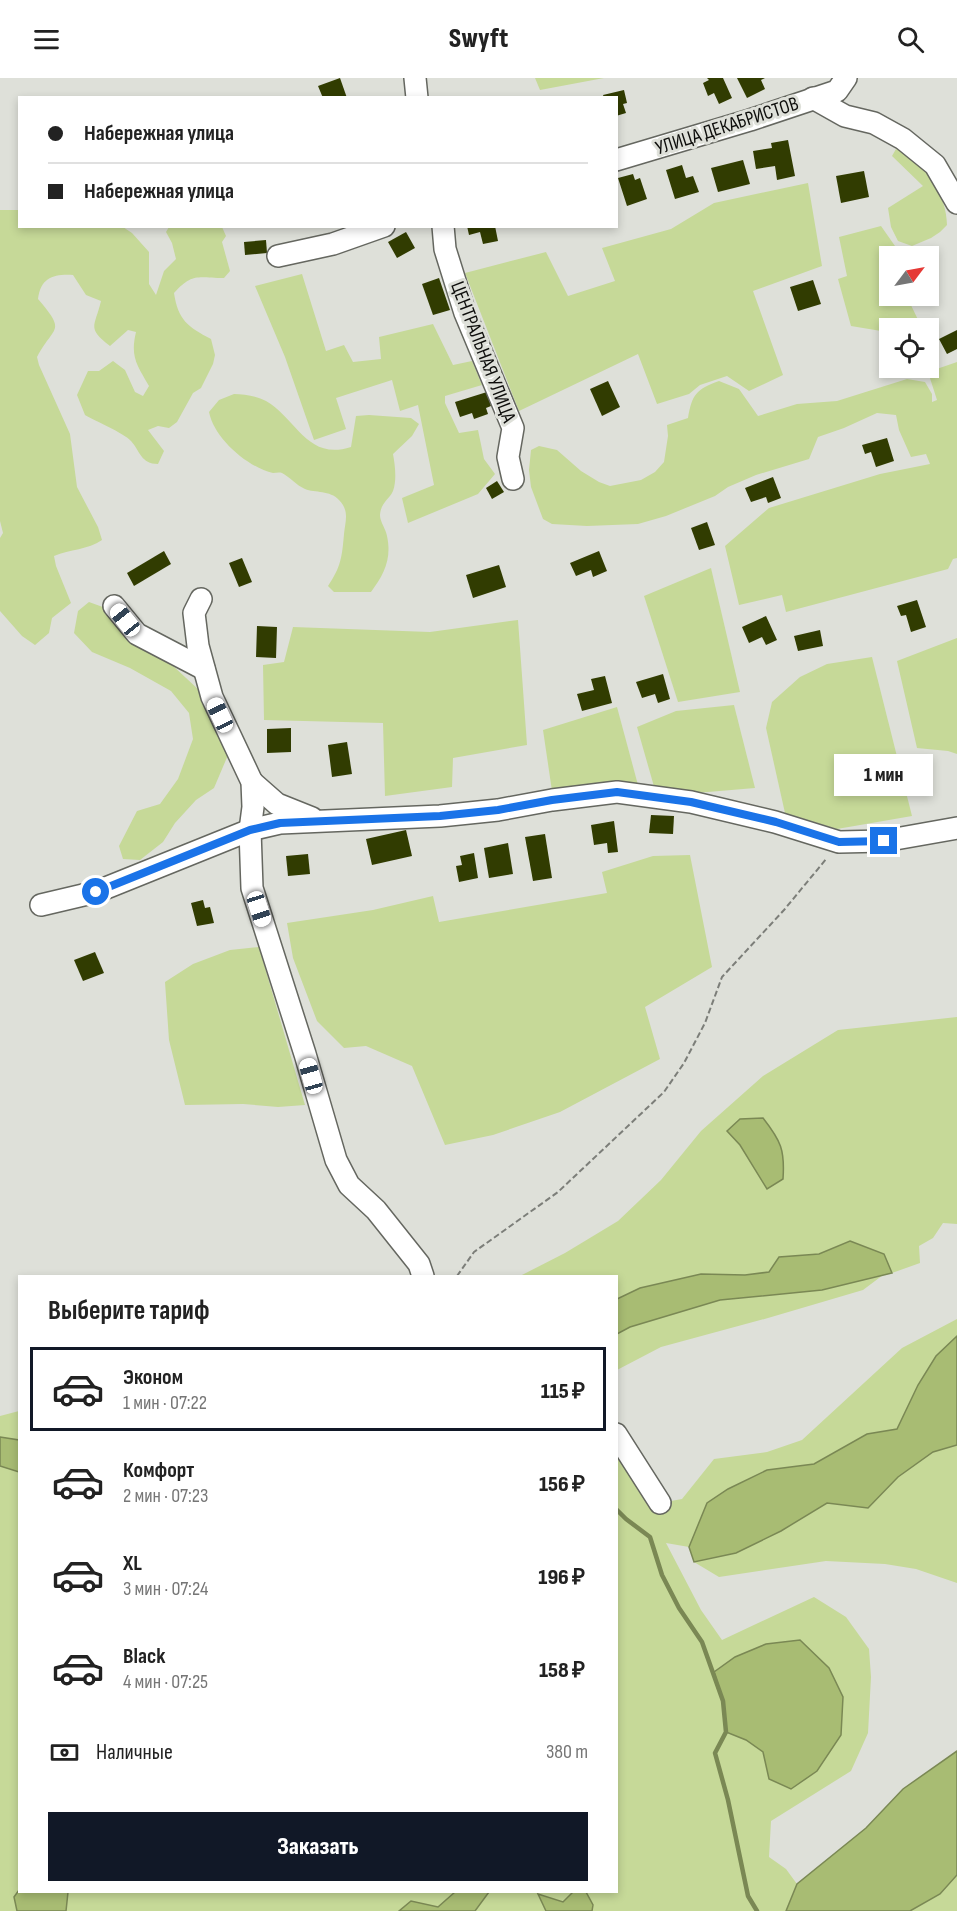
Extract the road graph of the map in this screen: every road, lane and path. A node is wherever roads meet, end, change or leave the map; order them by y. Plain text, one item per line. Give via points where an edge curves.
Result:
1 (415, 78) edge
2 (841, 84) edge
3 (417, 96) edge
4 (813, 98) junction
5 (618, 159) edge
6 (957, 203) edge
7 (378, 228) edge
8 (443, 228) edge
9 (278, 256) dead end
10 (513, 478) dead end
11 (201, 598) dead end
12 (114, 606) dead end
13 (204, 669) junction
14 (252, 782) junction
15 (321, 820) junction
16 (957, 828) edge
17 (250, 830) junction
18 (839, 842) junction
19 (41, 904) dead end
20 (423, 1275) edge
21 (458, 1275) edge
22 (618, 1437) edge
23 (660, 1503) dead end

1 - 3 street
2 - 4 street, УЛИЦА ДЕКАБРИСТОВ
4 - 5 street, УЛИЦА ДЕКАБРИСТОВ
4 - 6 street via 845,116 874,123 903,139 935,165
7 - 9 street via 333,244
8 - 10 street, ЦЕНТРАЛЬНАЯ УЛИЦА via 445,249 465,313 513,428 508,457
11 - 13 street via 194,613
12 - 13 street via 137,634
13 - 14 street via 212,697
14 - 15 street via 277,804
14 - 17 street
15 - 17 street
15 - 18 street via 440,816 617,792 701,804
16 - 18 street via 884,841
17 - 19 street via 96,892
17 - 20 street via 252,888 336,1161 349,1185 376,1210 419,1264
18 - 21 path via 722,977 705,1023 664,1092 558,1192 474,1252
22 - 23 street

